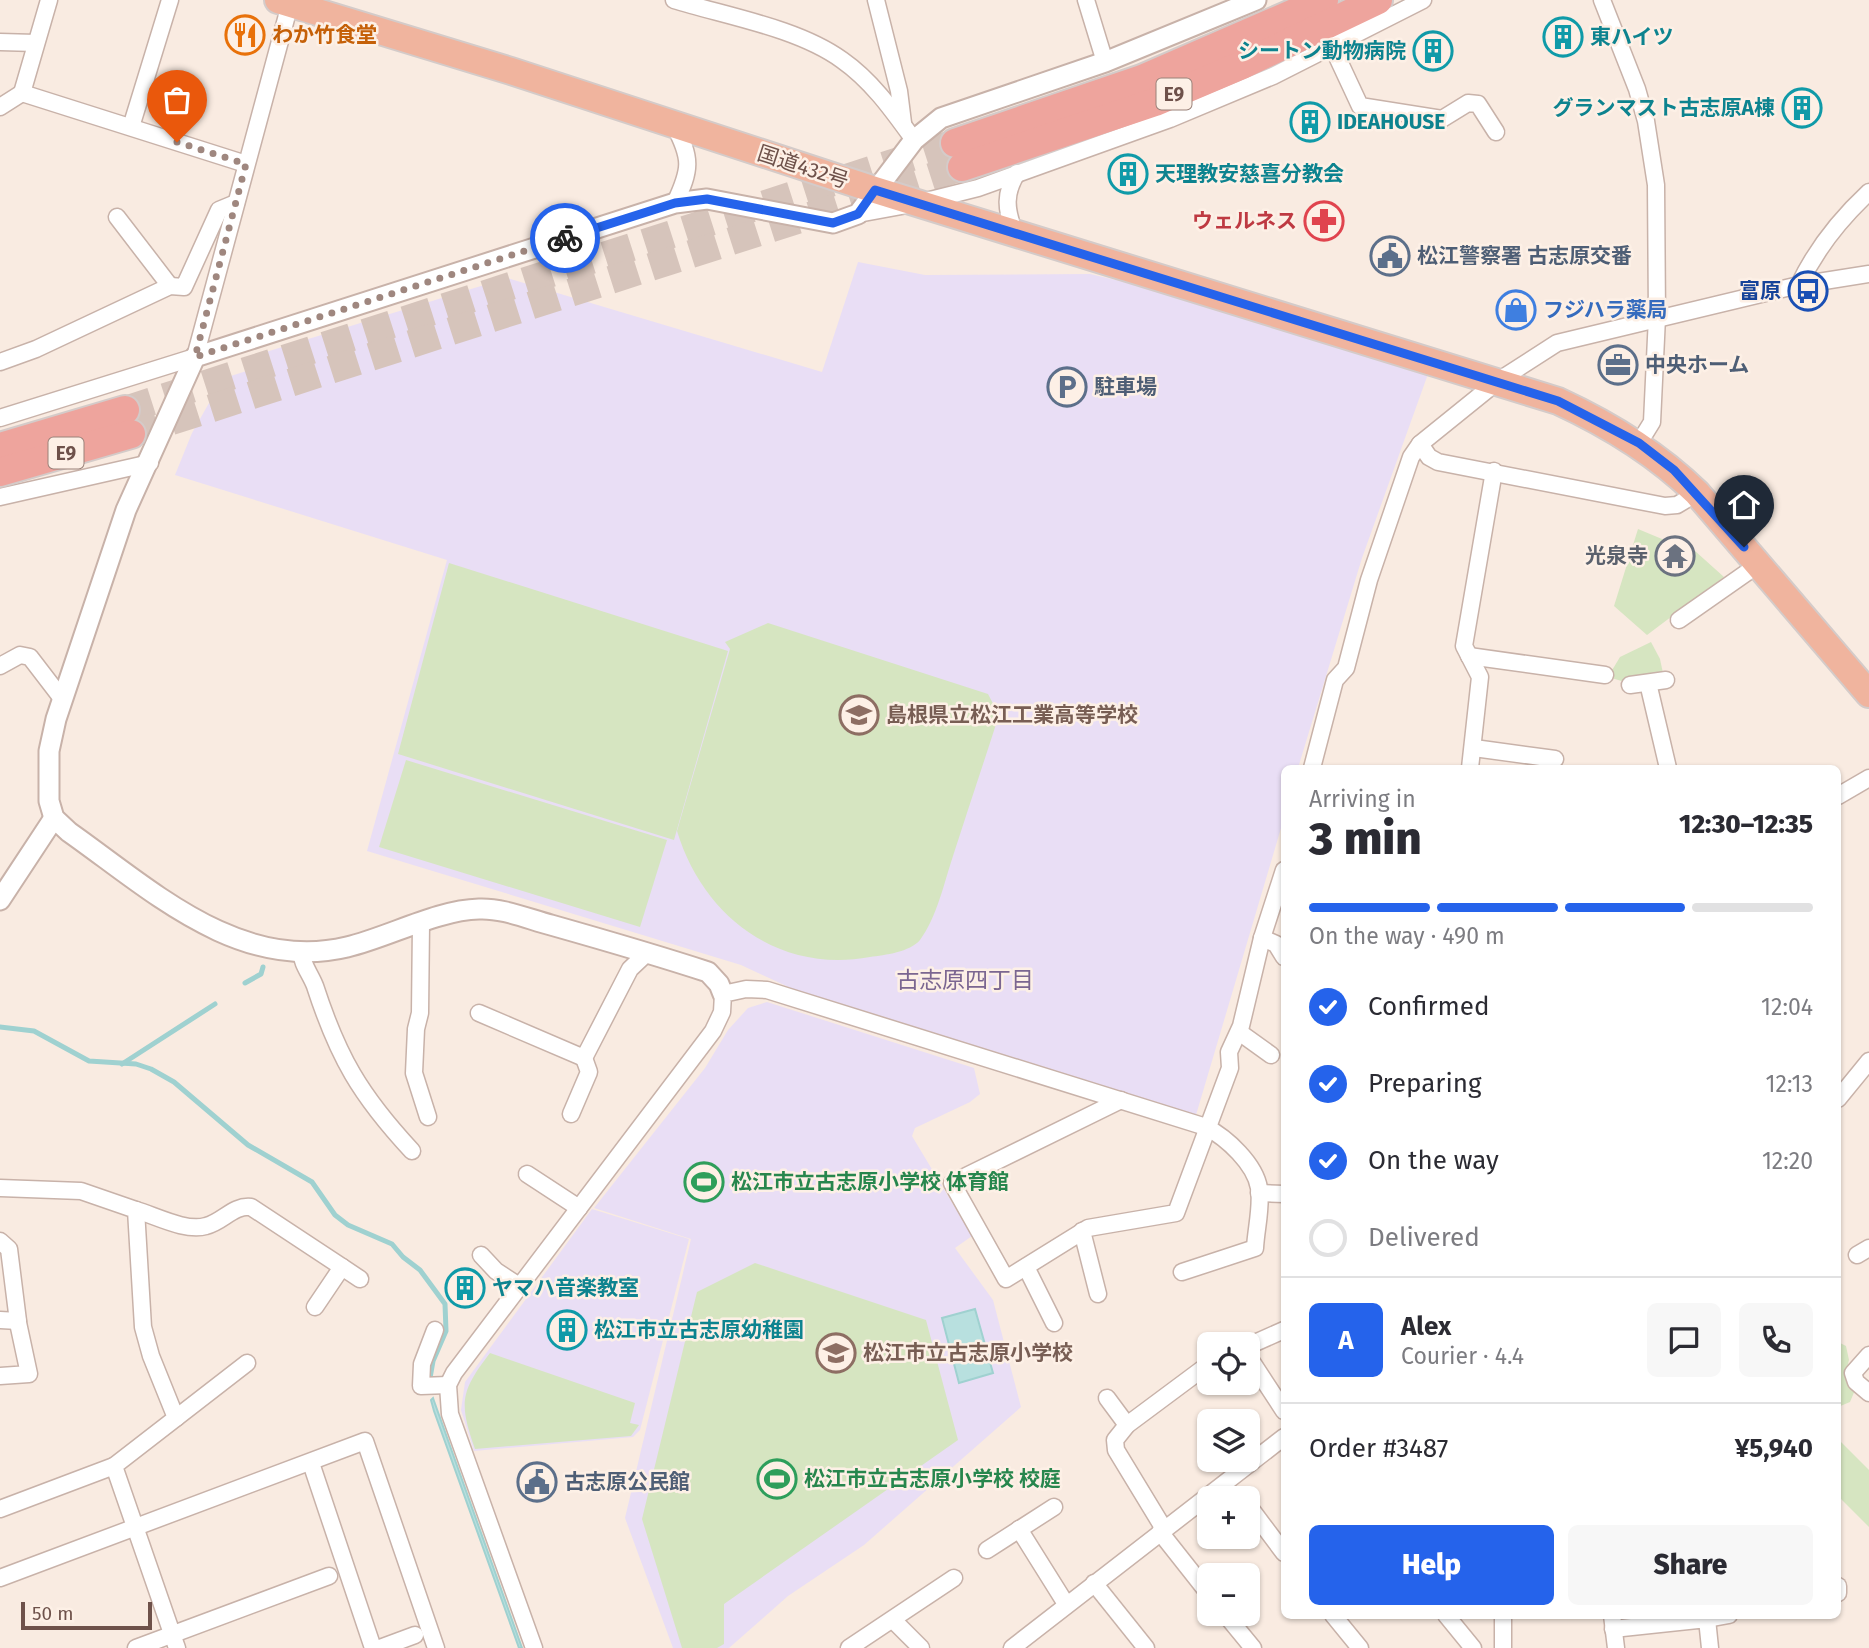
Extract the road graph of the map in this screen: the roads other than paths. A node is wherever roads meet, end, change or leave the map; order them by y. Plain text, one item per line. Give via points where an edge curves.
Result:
1 (49, 0) edge
2 (170, 0) edge
3 (674, 0) edge
4 (876, 0) edge
5 (1086, 0) edge
6 (1256, 0) edge
7 (1324, 0) edge
8 (1378, 0) edge
9 (1423, 0) edge
10 (1602, 0) edge
11 (284, 2) edge
12 (0, 42) edge
13 (36, 43) junction
14 (1333, 48) junction
15 (1105, 62) junction
16 (22, 93) junction
17 (0, 107) edge
18 (674, 125) junction
19 (131, 127) junction
20 (1496, 132) dead end
21 (909, 133) junction
22 (246, 164) junction
23 (1017, 173) junction
24 (875, 190) junction
25 (1869, 192) edge
26 (236, 203) junction
27 (675, 203) junction
28 (918, 203) junction
29 (858, 214) junction
30 (117, 217) dead end
31 (1014, 231) junction
32 (1869, 274) edge
33 (1799, 285) junction
34 (170, 286) junction
35 (1657, 317) junction
36 (195, 357) junction
37 (0, 362) edge
38 (1498, 380) junction
39 (0, 418) edge
40 (1639, 443) junction
41 (1420, 444) junction
42 (0, 447) edge
43 (149, 464) junction
44 (1494, 471) junction
45 (0, 472) edge
46 (1697, 493) junction
47 (0, 497) edge
48 (1759, 564) junction
49 (1679, 620) dead end
50 (1469, 656) junction
51 (0, 666) edge
52 (1605, 674) dead end
53 (1666, 680) dead end
54 (1648, 683) junction
55 (1630, 685) dead end
56 (1869, 694) edge
57 (63, 700) junction
58 (1474, 748) junction
59 (1555, 759) dead end
60 (1313, 765) edge
61 (1471, 765) edge
62 (1667, 765) edge
63 (1869, 778) edge
64 (1841, 794) edge
65 (54, 818) junction
66 (1281, 886) edge
67 (0, 900) edge
68 (421, 924) junction
69 (1262, 938) junction
70 (301, 951) junction
71 (1281, 952) edge
72 (647, 953) junction
73 (723, 994) junction
74 (480, 1013) dead end
75 (1239, 1032) junction
76 (1270, 1055) dead end
77 (584, 1058) junction
78 (1869, 1061) edge
79 (414, 1073) junction
80 (397, 1074) dead end
81 (1841, 1095) edge
82 (1121, 1100) junction
83 (571, 1114) dead end
84 (428, 1117) dead end
85 (1206, 1127) junction
86 (412, 1151) dead end
87 (527, 1174) dead end
88 (0, 1188) edge
89 (1259, 1193) junction
90 (1281, 1194) edge
91 (579, 1208) junction
92 (136, 1210) junction
93 (1082, 1231) junction
94 (0, 1241) edge
95 (481, 1255) dead end
96 (342, 1267) junction
97 (1026, 1267) junction
98 (1182, 1272) dead end
99 (360, 1279) dead end
100 (519, 1286) junction
101 (1098, 1294) dead end
102 (315, 1307) dead end
103 (17, 1318) junction
104 (0, 1320) edge
105 (1054, 1323) dead end
106 (435, 1330) dead end
107 (1281, 1331) edge
108 (1260, 1341) edge
109 (1869, 1355) edge
110 (247, 1363) dead end
111 (1197, 1373) edge
112 (1260, 1374) edge
113 (0, 1376) edge
114 (449, 1385) junction
115 (1869, 1393) edge
116 (1107, 1398) dead end
117 (1281, 1406) edge
118 (176, 1418) junction
119 (1127, 1425) junction
120 (1281, 1439) edge
121 (311, 1463) junction
122 (114, 1466) junction
123 (1229, 1480) junction
124 (1233, 1486) edge
125 (1054, 1507) dead end
126 (0, 1509) edge
127 (1260, 1521) edge
128 (137, 1527) junction
129 (1019, 1530) junction
130 (1162, 1530) junction
131 (1281, 1549) edge
132 (987, 1550) dead end
133 (329, 1576) dead end
134 (0, 1578) edge
135 (954, 1578) dead end
136 (1197, 1578) edge
137 (1094, 1583) junction
138 (1066, 1604) junction
139 (1336, 1619) edge
140 (1449, 1619) edge
141 (1503, 1619) edge
142 (1707, 1619) joint
143 (893, 1620) junction
144 (1612, 1622) edge
145 (1235, 1626) edge
146 (415, 1634) dead end
147 (175, 1641) edge
148 (1033, 1642) edge
149 (136, 1648) edge
150 (373, 1648) edge
151 (380, 1648) edge
152 (436, 1648) edge
153 (534, 1648) edge
154 (849, 1648) edge
155 (921, 1648) edge
156 (1012, 1648) edge
157 (1146, 1648) edge
158 (1252, 1648) edge
159 (1360, 1648) edge
160 (1473, 1648) edge
161 (1503, 1648) edge
162 (1616, 1648) edge
163 (1710, 1648) edge

1 - 13 street
2 - 19 street
3 - 21 street via 809,41 841,59 869,83
4 - 21 street
5 - 15 street
6 - 15 street
7 - 8 highway, E9 via 959,155 1155,102
9 - 14 street
10 - 35 street via 1637,89 1648,133 1657,185
11 - 18 highway, 国道432号
11 - 22 street
12 - 13 street
13 - 16 street
14 - 20 street via 1360,106 1442,119 1468,103 1478,104
14 - 23 street via 1170,119
15 - 21 street via 953,113
16 - 17 street
16 - 19 street
18 - 24 highway, 国道432号
18 - 27 street via 687,149 689,169
19 - 22 street
21 - 24 street
22 - 26 street
23 - 28 street
23 - 31 street via 1008,188 1006,210
24 - 28 highway, 国道432号
24 - 29 street
25 - 33 street via 1839,223
26 - 34 street via 219,210 184,286
26 - 36 street
27 - 29 street via 707,199 833,223
27 - 36 street
28 - 29 street
28 - 31 highway, 国道432号
30 - 34 street
31 - 38 highway, 国道432号
32 - 33 street
33 - 35 street
34 - 37 street
35 - 38 street via 1557,343
35 - 40 street via 1652,422
36 - 39 street
36 - 43 street
38 - 40 highway, 国道432号 via 1568,405
38 - 41 street
40 - 46 highway, 国道432号
41 - 44 street via 1438,462
41 - 60 street via 1411,457 1369,580 1346,668 1335,680
42 - 45 highway, E9 via 128,422
43 - 47 street
43 - 57 street via 126,510
44 - 46 street via 1665,506 1677,505
44 - 50 street via 1464,646
46 - 48 highway, 国道432号
48 - 49 street
48 - 56 highway, 国道432号
50 - 52 street
50 - 58 street via 1480,677
51 - 57 street via 20,655 30,657
53 - 54 street
54 - 55 street
54 - 62 street
57 - 65 street via 48,767
58 - 59 street
58 - 61 street
63 - 64 street
65 - 67 street
65 - 70 street via 215,931 258,946
66 - 69 street
68 - 70 street via 334,950
68 - 72 street via 467,910 492,909
68 - 79 street
69 - 71 street via 1276,944
69 - 75 street
70 - 86 street via 344,1062 383,1120
72 - 73 street via 708,972
72 - 77 street via 631,969
73 - 82 street via 766,990
73 - 91 street via 722,1012 713,1031
74 - 77 street
75 - 76 street
75 - 85 street
77 - 83 street via 589,1072
78 - 81 street
79 - 80 street
79 - 84 street
82 - 85 street
82 - 97 street via 952,1183 1006,1279
85 - 89 street via 1248,1164
85 - 93 street via 1176,1213
87 - 91 street
88 - 92 street via 81,1191
89 - 90 street
89 - 98 street via 1255,1248
91 - 100 street
92 - 96 street via 195,1228 241,1207 251,1207
92 - 118 street via 143,1327
93 - 97 street
93 - 101 street
94 - 103 street via 9,1250
95 - 100 street
96 - 99 street
96 - 102 street
97 - 105 street
100 - 114 street
103 - 104 street
103 - 113 street via 29,1374
106 - 114 street via 422,1364 421,1386
107 - 108 street
109 - 115 street via 1853,1373
110 - 118 street
111 - 119 street
112 - 117 street
114 - 153 street via 450,1414
116 - 119 street
118 - 122 street
119 - 130 street via 1117,1436 1115,1447
120 - 123 street
121 - 128 street
121 - 150 street
121 - 152 street via 365,1441
122 - 126 street
122 - 128 street
123 - 124 street
123 - 130 street
125 - 129 street
127 - 131 street
128 - 134 street
128 - 147 street
129 - 132 street
129 - 138 street
130 - 136 street
130 - 137 street
133 - 147 street
135 - 143 street
137 - 138 street
137 - 157 street
138 - 148 street
139 - 159 street
140 - 160 street
141 - 161 street
142 - 144 street
142 - 163 street
143 - 154 street
143 - 155 street
144 - 162 street
145 - 158 street
146 - 151 street
147 - 149 street
148 - 156 street

